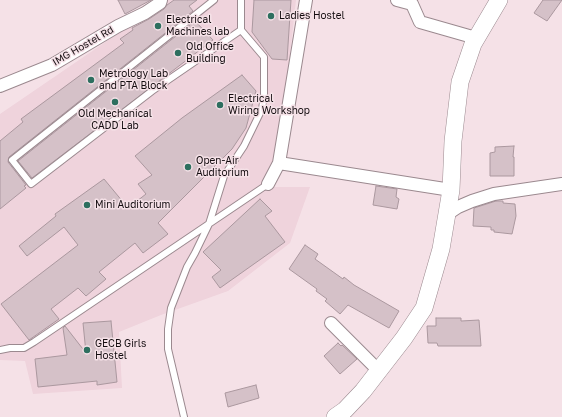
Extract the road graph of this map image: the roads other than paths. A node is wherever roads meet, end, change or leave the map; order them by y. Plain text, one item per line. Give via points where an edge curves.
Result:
1 (161, 0) edge
2 (214, 0) edge
3 (242, 0) edge
4 (306, 0) edge
5 (397, 0) edge
6 (499, 0) edge
7 (241, 30) junction
8 (476, 38) junction
9 (0, 86) edge
10 (279, 163) junction
11 (268, 184) joint
12 (562, 184) edge
13 (451, 190) junction
14 (446, 215) junction
15 (209, 224) junction
16 (331, 323) dead end
17 (0, 350) edge
18 (378, 371) junction
19 (184, 417) edge
20 (335, 417) edge

1 - 9 street, IMG Hostel Rd via 145,13 52,65
2 - 7 lane via 12,160 31,184 152,92
3 - 7 lane
4 - 10 street
5 - 8 street via 412,4 420,22
6 - 8 street
7 - 15 lane via 264,57 262,109 244,146 224,176
8 - 13 street via 460,82 453,141
10 - 11 street
10 - 13 street
11 - 15 lane
12 - 14 street via 494,194 458,207
13 - 14 street
14 - 18 street via 441,249 424,308
15 - 17 lane via 34,342 24,348
15 - 19 lane via 187,267 171,308 168,329 168,349
16 - 18 street
18 - 20 street via 363,391

